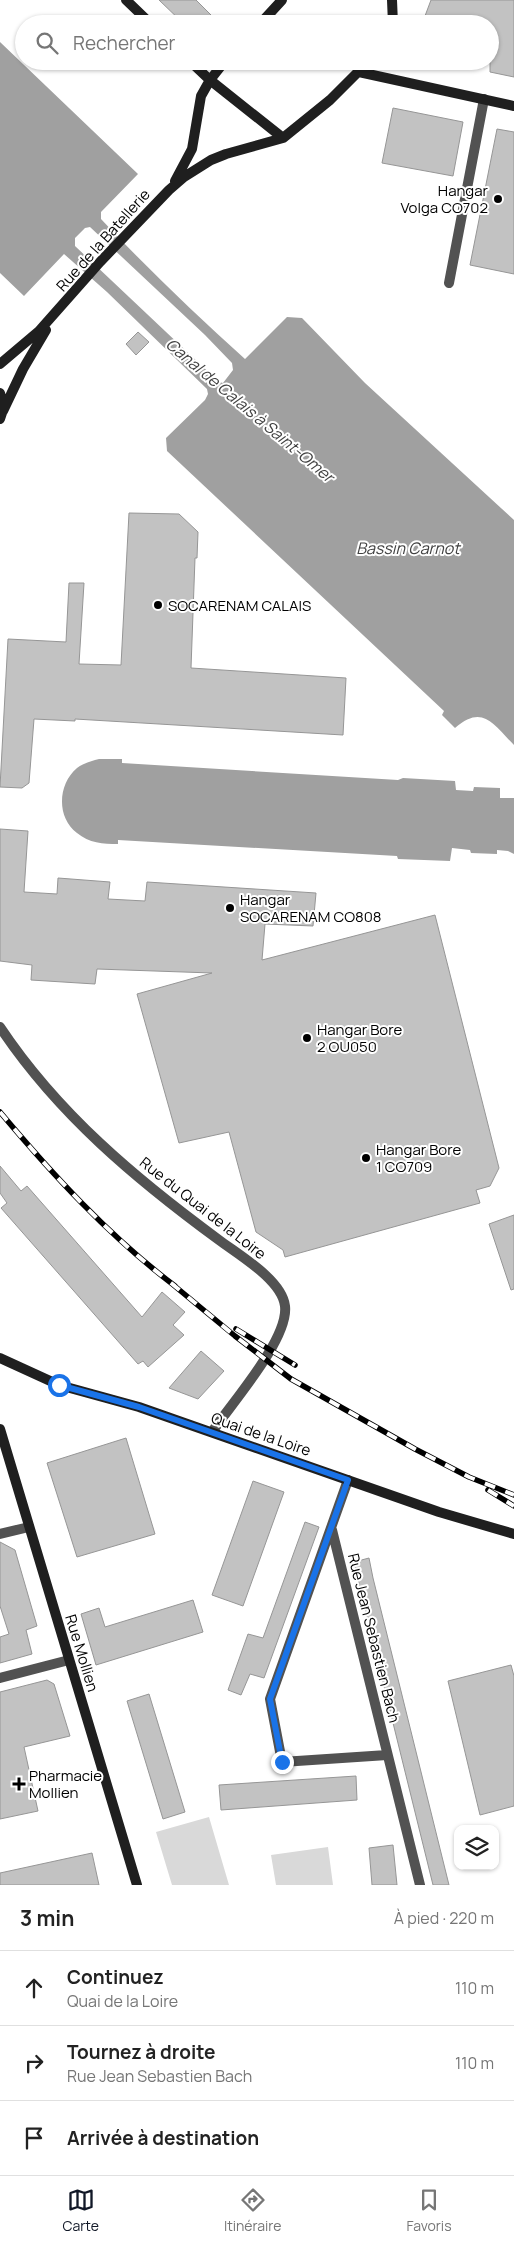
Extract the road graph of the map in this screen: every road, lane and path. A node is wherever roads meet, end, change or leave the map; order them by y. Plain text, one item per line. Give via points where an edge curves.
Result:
1 (126, 0) edge
2 (282, 0) edge
3 (392, 0) edge
4 (141, 15) edge
5 (268, 15) edge
6 (393, 15) edge
7 (199, 70) edge
8 (218, 70) edge
9 (359, 72) joint
10 (210, 80) junction
11 (484, 99) junction
12 (514, 106) edge
13 (283, 138) junction
14 (169, 190) junction
15 (449, 283) dead end
16 (59, 310) junction
17 (0, 364) edge
18 (0, 393) edge
19 (2, 415) edge
20 (0, 1027) edge
21 (0, 1358) edge
22 (0, 1429) edge
23 (212, 1432) junction
24 (348, 1480) junction
25 (29, 1527) junction
26 (332, 1529) junction
27 (0, 1534) edge
28 (514, 1534) edge
29 (69, 1660) junction
30 (0, 1678) edge
31 (388, 1755) junction
32 (137, 1885) edge
33 (420, 1885) edge

1 - 4 street
2 - 5 street
3 - 6 street
7 - 10 street
8 - 10 street, Rue de la Batellerie
9 - 11 street
9 - 13 street
10 - 13 street
10 - 14 street, Rue de la Batellerie via 201,96 192,149
11 - 12 street
11 - 15 street
13 - 14 street, Rue de la Batellerie via 211,160
14 - 16 street, Rue de la Batellerie
16 - 17 street, Rue de la Batellerie via 27,343
16 - 19 street, Rue de la Batellerie via 23,368
18 - 19 street via 4,402
20 - 23 street, Rue du Quai de la Loire via 41,1082 88,1133 188,1218 268,1278 282,1298 284,1312 278,1338
21 - 23 street, Quai de la Loire via 59,1385
22 - 25 street, Rue Mollien
23 - 24 street, Quai de la Loire
24 - 26 street, Rue Jean Sebastien Bach
24 - 28 street, Quai de la Loire via 456,1518
25 - 27 street
25 - 29 street, Rue Mollien
26 - 31 street, Rue Jean Sebastien Bach
26 - 31 street, Rue Jean Sebastien Bach via 270,1699 282,1762
29 - 30 street
29 - 32 street, Rue Mollien
31 - 33 street, Rue Jean Sebastien Bach

